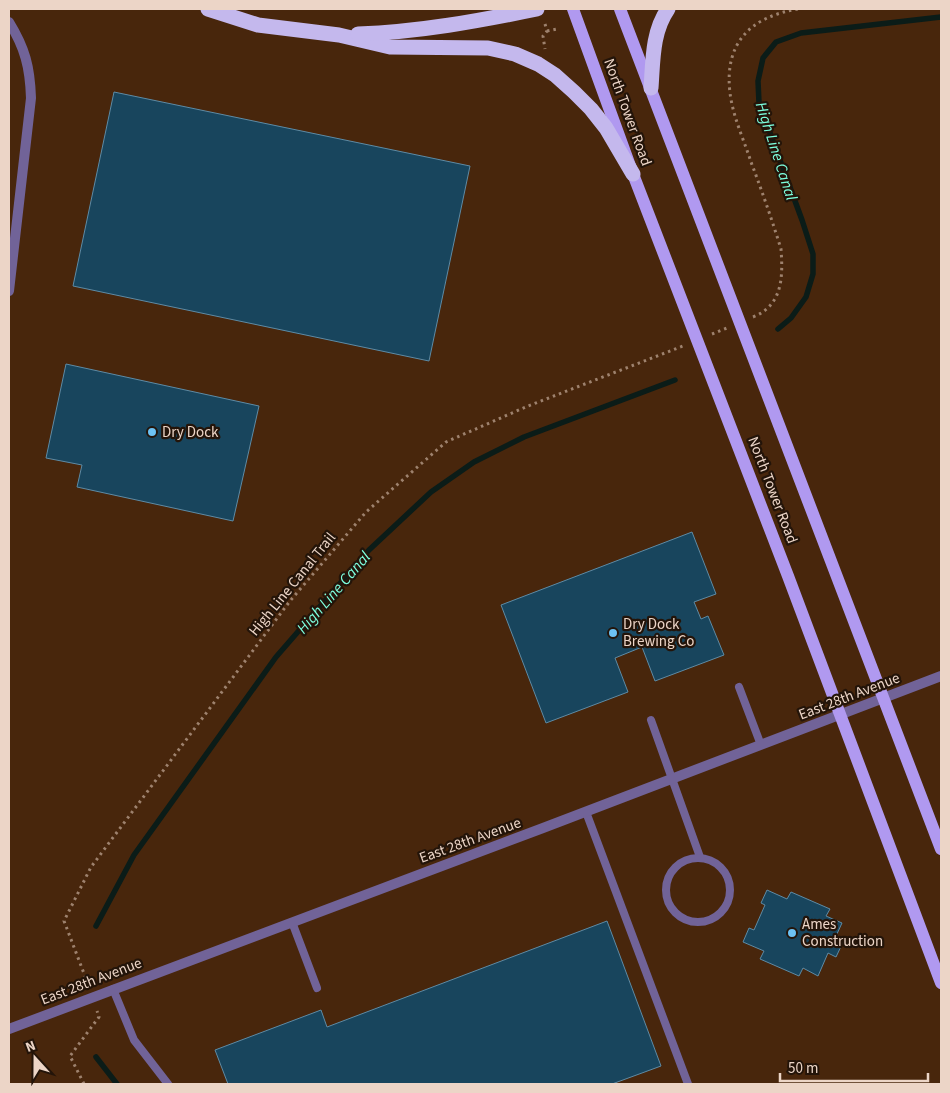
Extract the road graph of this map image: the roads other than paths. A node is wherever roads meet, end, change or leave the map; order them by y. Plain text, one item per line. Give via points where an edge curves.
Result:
1 (208, 9) edge
2 (573, 9) edge
3 (620, 9) edge
4 (668, 9) edge
5 (541, 15) edge
6 (9, 22) edge
7 (339, 35) junction
8 (651, 88) junction
9 (633, 174) junction
10 (9, 291) edge
11 (941, 676) edge
12 (739, 687) dead end
13 (884, 698) junction
14 (841, 715) junction
15 (651, 720) dead end
16 (761, 745) junction
17 (672, 779) junction
18 (586, 812) junction
19 (941, 850) edge
20 (700, 857) junction
21 (292, 922) junction
22 (941, 983) edge
23 (317, 988) dead end
24 (113, 989) junction
25 (9, 1028) edge
26 (168, 1084) edge
27 (688, 1084) edge

1 - 7 highway via 258,25
2 - 9 main road, North Tower Road
3 - 8 main road, North Tower Road
4 - 8 highway via 656,38
5 - 7 highway via 426,30
6 - 10 street via 25,54 31,98
7 - 9 highway via 390,47 488,48 515,54 538,64 555,75 591,109
8 - 13 main road, North Tower Road
9 - 14 main road, North Tower Road
11 - 13 street, East 28th Avenue
12 - 16 lane
13 - 14 street, East 28th Avenue
13 - 19 main road, North Tower Road
14 - 16 street, East 28th Avenue
14 - 22 main road, North Tower Road
15 - 17 lane
16 - 17 street, East 28th Avenue
17 - 18 street, East 28th Avenue
17 - 20 lane
18 - 21 street, East 28th Avenue
18 - 27 lane
20 - 20 lane via 680,862 672,869 665,888 670,908 677,916 696,923 718,916 730,897 729,880 720,866
21 - 23 lane
21 - 24 street, East 28th Avenue
24 - 25 street, East 28th Avenue
24 - 26 lane via 134,1040

